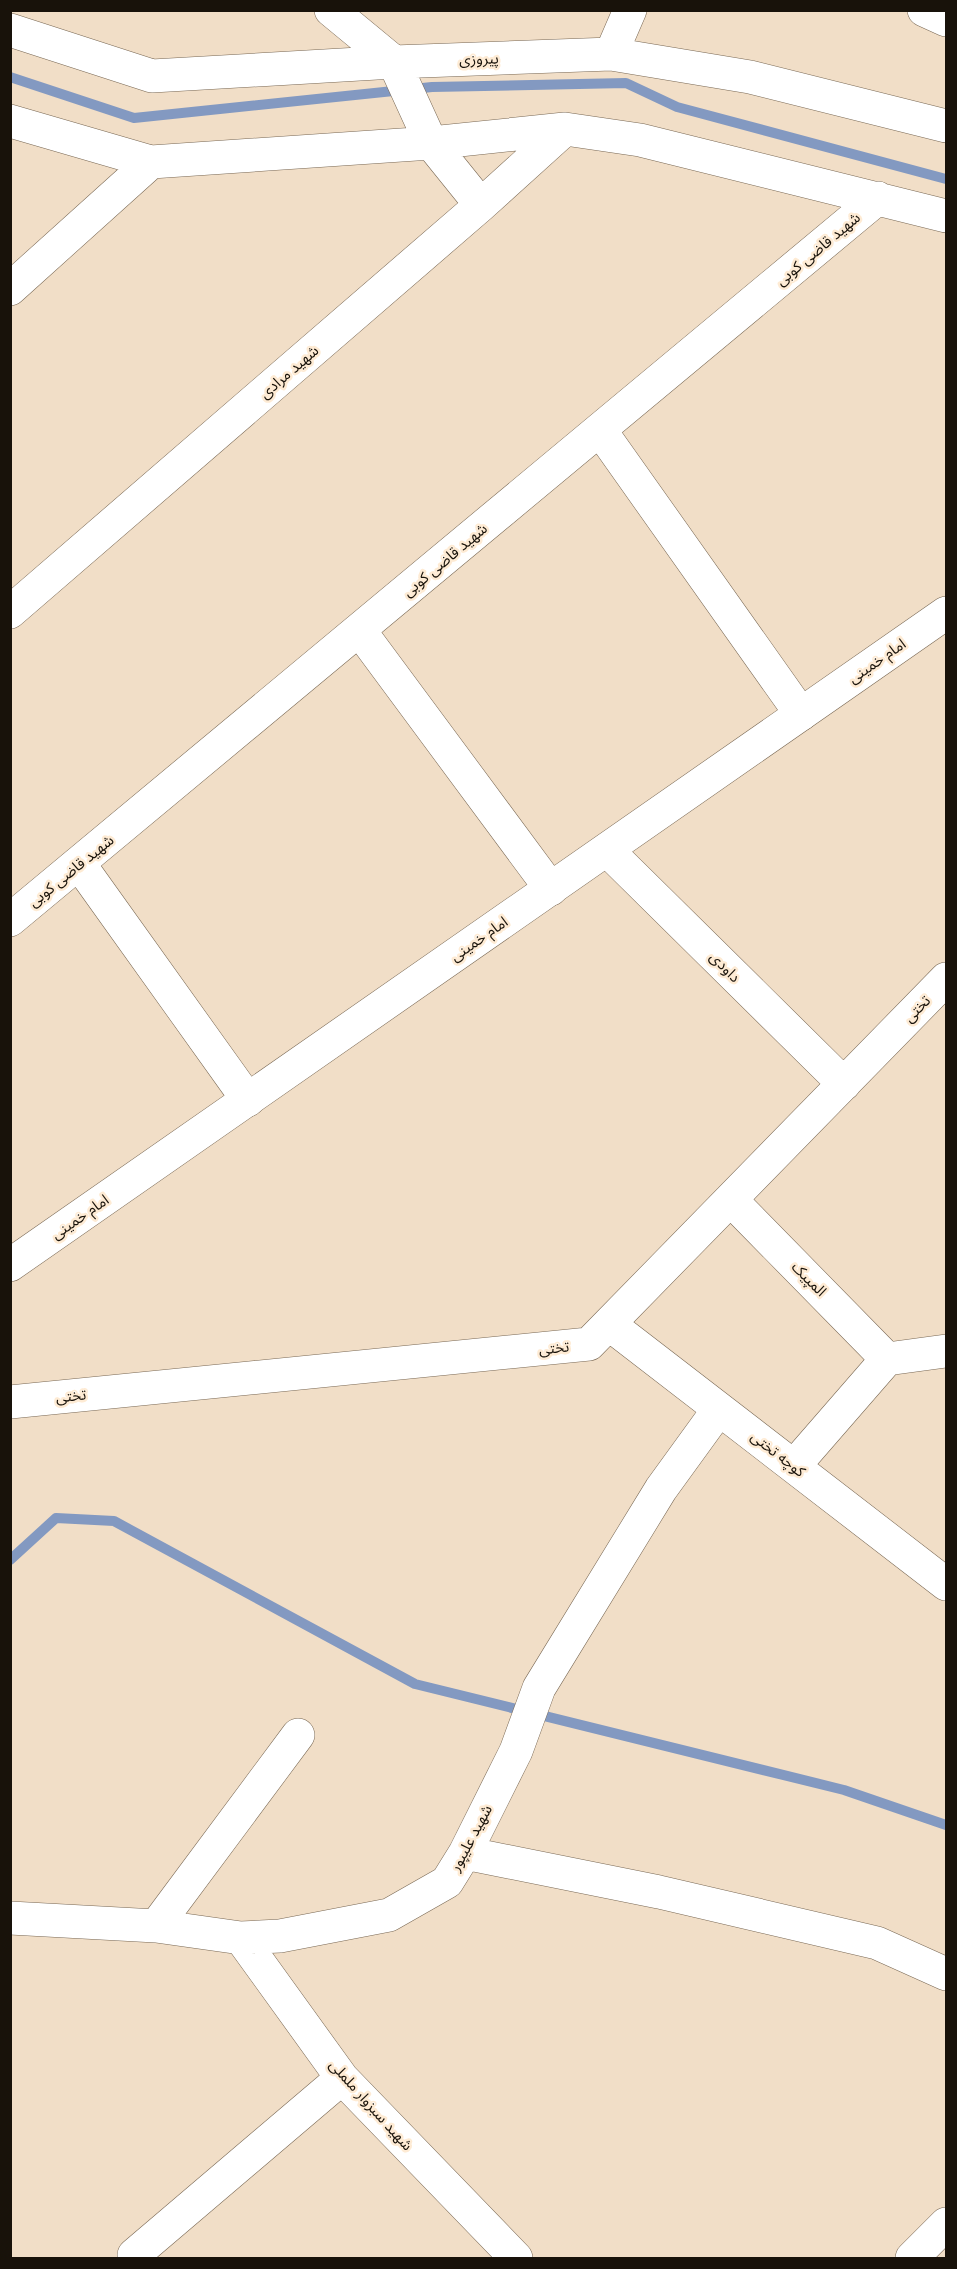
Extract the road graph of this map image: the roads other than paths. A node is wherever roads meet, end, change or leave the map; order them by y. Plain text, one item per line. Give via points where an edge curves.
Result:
1 (331, 10) edge
2 (630, 10) edge
3 (924, 10) edge
4 (946, 20) edge
5 (10, 30) edge
6 (611, 54) junction
7 (394, 62) junction
8 (10, 121) edge
9 (946, 126) edge
10 (565, 129) junction
11 (431, 143) junction
12 (151, 162) junction
13 (878, 198) junction
14 (481, 205) junction
15 (946, 216) edge
16 (10, 289) edge
17 (600, 430) junction
18 (16, 596) edge
19 (946, 613) edge
20 (360, 631) junction
21 (801, 714) junction
22 (607, 850) junction
23 (80, 865) junction
24 (551, 889) junction
25 (10, 920) edge
26 (946, 979) edge
27 (844, 1084) junction
28 (248, 1100) junction
29 (731, 1200) junction
30 (10, 1266) edge
31 (609, 1324) junction
32 (946, 1351) edge
33 (887, 1359) junction
34 (10, 1402) edge
35 (719, 1408) junction
36 (794, 1466) junction
37 (946, 1584) edge
38 (298, 1736) dead end
39 (465, 1853) junction
40 (10, 1918) edge
41 (156, 1926) junction
42 (241, 1938) junction
43 (946, 1974) edge
44 (342, 2078) junction
45 (946, 2224) edge
46 (134, 2255) dead end
47 (516, 2259) edge
48 (912, 2259) edge

1 - 7 street
2 - 6 street
3 - 4 street
5 - 7 street, پیروزی via 152,76
6 - 7 street, پیروزی
6 - 9 street, پیروزی via 750,77
7 - 11 street
8 - 12 street
10 - 11 street
10 - 13 street via 640,140
10 - 14 street, شهید مرادی
11 - 12 street
11 - 14 street
12 - 16 street
13 - 15 street
13 - 17 street, شهید قاضی کوبی
14 - 18 street, شهید مرادی
17 - 20 street, شهید قاضی کوبی
17 - 21 street
19 - 21 street, امام خمینی
20 - 23 street, شهید قاضی کوبی
20 - 24 street
21 - 22 street, امام خمینی
22 - 24 street, امام خمینی
22 - 27 street, داودی
23 - 25 street, شهید قاضی کوبی
23 - 28 street
24 - 28 street, امام خمینی
26 - 27 street, تختی
27 - 29 street, تختی
28 - 30 street, امام خمینی
29 - 31 street, تختی
29 - 33 street, المپیک
31 - 34 street, تختی via 589,1344
31 - 35 street, کوچه تختی
32 - 33 street
33 - 36 street
35 - 36 street, کوچه تختی
35 - 39 street, شهید علیپور via 661,1489 538,1688 516,1751
36 - 37 street, کوچه تختی
38 - 41 street
39 - 42 street, شهید علیپور via 447,1882 389,1915 280,1936
39 - 43 street via 659,1892 877,1943
40 - 41 street, شهید علیپور
41 - 42 street, شهید علیپور
42 - 44 street, شهید سبزوار ململی
44 - 46 street
44 - 47 street, شهید سبزوار ململی
45 - 48 street

